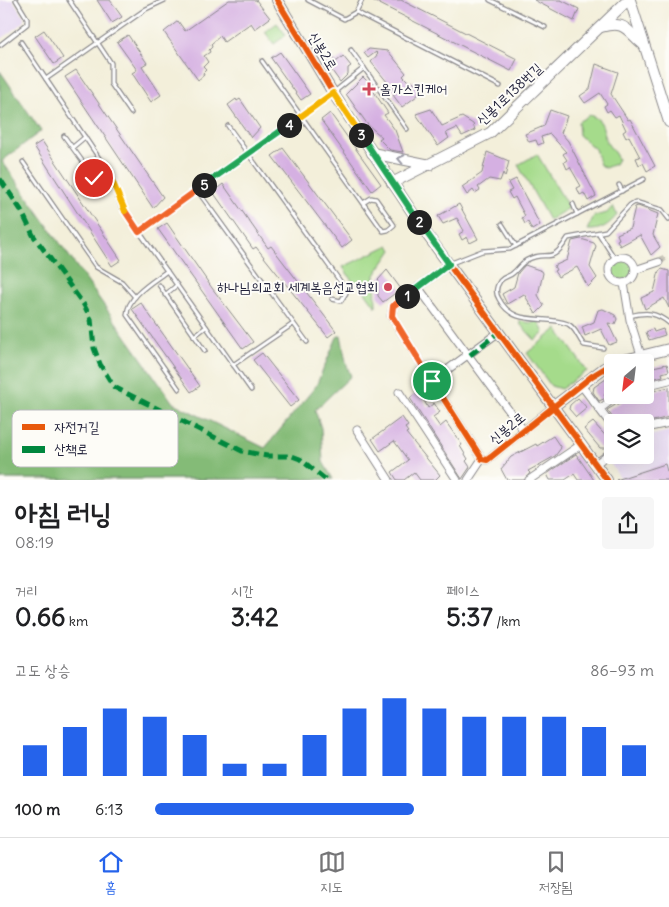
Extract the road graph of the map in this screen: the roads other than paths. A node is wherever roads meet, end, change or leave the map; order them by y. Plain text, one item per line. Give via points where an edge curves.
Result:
1 (16, 0) edge
2 (68, 0) edge
3 (165, 0) edge
4 (277, 0) edge
5 (308, 0) edge
6 (362, 0) edge
7 (490, 0) edge
8 (629, 0) edge
9 (356, 12) junction
10 (545, 27) dead end
11 (600, 27) junction
12 (21, 42) dead end
13 (98, 43) junction
14 (0, 45) edge
15 (644, 45) junction
16 (351, 50) dead end
17 (262, 61) dead end
18 (364, 68) junction
19 (46, 80) junction
20 (500, 86) dead end
21 (333, 93) junction
22 (131, 114) dead end
23 (301, 116) junction
24 (667, 118) edge
25 (228, 126) dead end
26 (407, 129) dead end
27 (64, 136) dead end
28 (85, 137) junction
29 (73, 147) junction
30 (372, 153) junction
31 (248, 154) junction
32 (23, 162) dead end
33 (430, 165) junction
34 (107, 169) junction
35 (94, 178) junction
36 (644, 179) dead end
37 (392, 184) junction
38 (619, 185) dead end
39 (101, 187) dead end
40 (197, 190) junction
41 (622, 191) junction
42 (363, 203) junction
43 (572, 204) dead end
44 (577, 214) junction
45 (669, 219) edge
46 (502, 224) dead end
47 (139, 232) junction
48 (599, 234) junction
49 (516, 246) junction
50 (615, 259) junction
51 (659, 262) tunnel mouth
52 (449, 264) junction
53 (635, 270) junction
54 (167, 271) junction
55 (624, 283) junction
56 (177, 285) junction
57 (159, 286) dead end
58 (418, 287) junction
59 (166, 295) junction
60 (134, 297) junction
61 (332, 299) dead end
62 (629, 317) junction
63 (669, 323) edge
64 (293, 324) junction
65 (206, 326) junction
66 (499, 332) junction
67 (194, 336) junction
68 (307, 342) dead end
69 (603, 348) dead end
70 (669, 349) edge
71 (205, 351) dead end
72 (641, 354) edge
73 (646, 354) edge
74 (470, 355) junction
75 (233, 364) junction
76 (604, 370) edge
77 (669, 380) edge
78 (432, 381) junction
79 (654, 384) edge
80 (581, 385) junction
81 (179, 389) dead end
82 (251, 390) dead end
83 (399, 392) dead end
84 (606, 404) edge
85 (554, 406) junction
86 (600, 409) junction
87 (604, 415) edge
88 (669, 423) edge
89 (654, 426) edge
90 (358, 430) dead end
91 (524, 431) junction
92 (582, 444) junction
93 (604, 457) edge
94 (482, 459) junction
95 (597, 463) junction
96 (542, 476) edge
97 (390, 480) edge
98 (457, 480) edge
99 (468, 480) edge
100 (529, 480) edge
101 (607, 480) edge

1 - 14 lane via 27,24
2 - 13 lane
3 - 13 lane
4 - 21 street, 신봉2로
5 - 9 lane via 344,19
6 - 9 lane
7 - 10 lane
8 - 11 street, 신봉1로138번길
8 - 15 street
9 - 20 lane
11 - 15 street via 619,23
11 - 33 street, 신봉1로138번길 via 490,133
12 - 19 lane
13 - 19 lane
13 - 22 lane via 111,63 111,84
15 - 24 street
16 - 18 lane
17 - 23 lane
18 - 21 lane
18 - 26 lane
19 - 28 lane
21 - 23 lane
21 - 30 street, 신봉2로
23 - 31 lane
23 - 42 lane
25 - 31 lane
27 - 29 lane
28 - 29 lane
28 - 34 lane
29 - 35 lane
33 -> 30 street
30 - 37 street, 신봉2로
31 - 40 lane
31 - 61 lane via 345,288 341,301
32 - 60 lane via 96,266 122,282
33 - 37 street, 신봉1로138번길
34 - 35 lane
34 - 47 lane via 121,206
35 - 39 lane
36 - 41 lane
37 - 52 street, 신봉2로
38 - 41 lane
40 - 47 lane
40 - 64 lane
41 - 44 lane
42 - 42 lane via 383,231 394,225 376,199
43 - 44 lane
44 - 49 lane
45 - 48 lane via 662,210 635,202
46 - 49 lane
47 - 54 lane
48 - 50 lane
48 - 69 lane via 576,234 568,238 555,254 528,260 512,275 504,277 496,291 504,306 516,317 562,322 575,328 584,345
49 - 52 lane via 482,251
50 - 53 street via 628,259
50 - 55 street via 609,266 609,274 615,282
51 - 53 street
52 - 58 street, 신봉2로
52 - 66 street, 신봉2로
53 - 55 street via 631,280
54 - 56 lane
54 - 60 lane
55 - 62 street
56 - 59 lane
56 - 65 lane
57 - 59 lane
58 - 74 street, 신봉2로
58 - 78 street, 신봉2로 via 390,311
59 - 67 lane
60 - 81 lane via 127,314
62 - 63 lane via 653,313
62 - 72 street
64 - 68 lane
64 - 75 lane
65 - 67 lane
65 - 75 lane
66 - 74 street
66 - 85 street, 신봉2로
67 - 71 lane
70 - 73 street
74 - 78 street
74 - 91 street, 신봉2로
75 - 82 lane
76 - 80 street
77 - 79 street
78 - 94 street, 신봉2로
80 - 85 street
80 - 86 street
83 - 98 street
84 - 86 street
85 - 91 street, 신봉2로
85 - 92 street, 신봉2로
86 - 87 street
88 - 89 street
90 - 97 street
91 - 94 street, 신봉2로 via 487,460
92 - 95 street, 신봉2로
92 - 96 street
93 - 95 street
94 - 99 street, 신봉2로
95 - 101 street, 신봉2로
96 - 100 street

